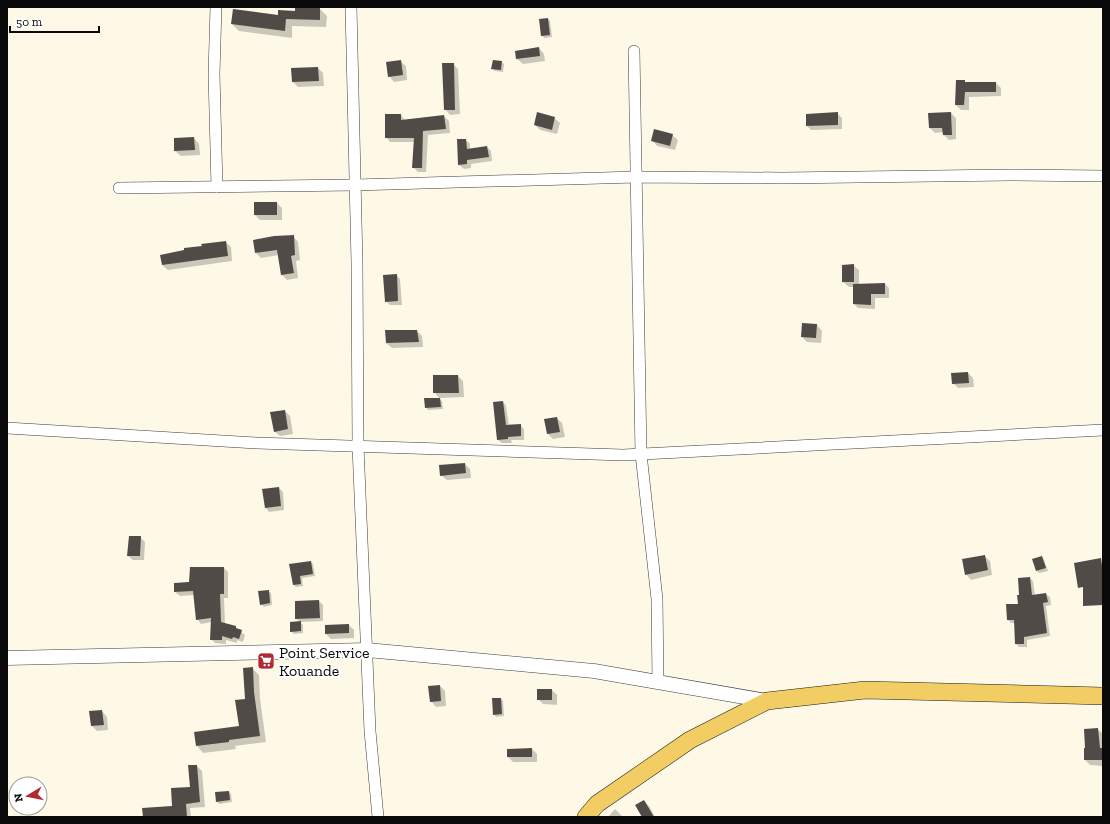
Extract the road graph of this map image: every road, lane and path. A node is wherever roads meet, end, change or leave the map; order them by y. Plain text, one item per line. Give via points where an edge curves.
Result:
1 (216, 7) edge
2 (351, 7) edge
3 (634, 51) dead end
4 (1103, 176) edge
5 (636, 177) junction
6 (355, 185) junction
7 (218, 187) junction
8 (119, 188) dead end
9 (7, 428) edge
10 (1103, 430) edge
11 (358, 446) junction
12 (641, 454) junction
13 (367, 650) junction
14 (7, 658) edge
15 (658, 682) junction
16 (1103, 696) edge
17 (767, 701) junction
18 (378, 817) edge
19 (586, 817) edge

1 - 7 street via 214,74
2 - 6 street
3 - 5 street
4 - 5 street
5 - 6 street
5 - 12 street
6 - 7 street
6 - 11 street
7 - 8 street
9 - 11 street via 257,443
10 - 12 street
11 - 12 street
11 - 13 street
12 - 15 street via 657,599
13 - 14 street
13 - 15 street via 594,671
13 - 18 street via 370,731
15 - 17 street
16 - 17 main road via 865,690
17 - 19 main road via 690,740 597,804

